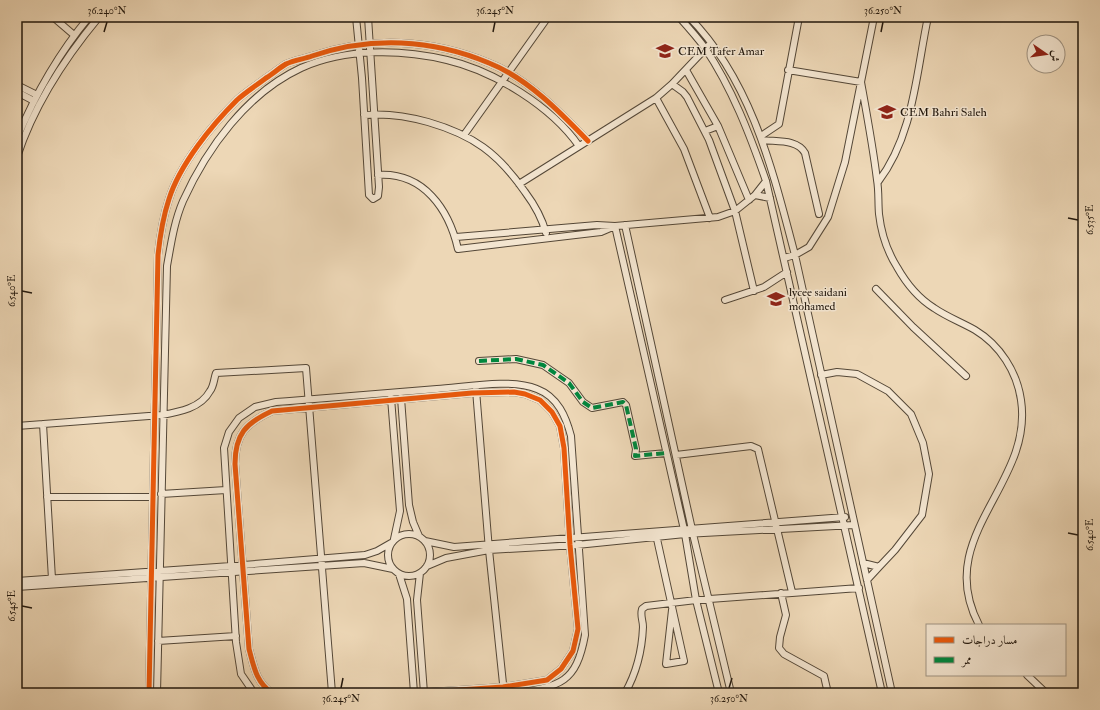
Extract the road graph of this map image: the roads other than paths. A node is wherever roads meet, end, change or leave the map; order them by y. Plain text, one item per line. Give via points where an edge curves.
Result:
1 (53, 17) edge
2 (89, 17) edge
3 (99, 17) edge
4 (356, 17) edge
5 (368, 17) edge
6 (548, 17) edge
7 (679, 17) edge
8 (690, 17) edge
9 (799, 17) edge
10 (874, 17) edge
11 (928, 17) edge
12 (697, 20) edge
13 (690, 29) junction
14 (74, 35) junction
15 (370, 43) junction
16 (711, 43) junction
17 (358, 45) junction
18 (705, 48) junction
19 (371, 53) junction
20 (359, 54) junction
21 (686, 70) junction
22 (788, 70) junction
23 (507, 72) junction
24 (502, 80) junction
25 (861, 82) junction
26 (672, 84) junction
27 (17, 85) edge
28 (17, 92) edge
29 (36, 98) junction
30 (656, 98) junction
31 (374, 114) junction
32 (364, 115) junction
33 (718, 126) junction
34 (705, 131) junction
35 (464, 135) junction
36 (17, 138) edge
37 (762, 138) junction
38 (588, 141) junction
39 (579, 146) junction
40 (17, 157) edge
41 (378, 175) junction
42 (766, 181) junction
43 (878, 182) junction
44 (519, 184) junction
45 (755, 195) junction
46 (770, 198) junction
47 (749, 200) junction
48 (735, 211) junction
49 (819, 214) dead end
50 (710, 218) junction
51 (625, 225) junction
52 (615, 226) junction
53 (545, 229) junction
54 (456, 237) junction
55 (548, 238) junction
56 (795, 255) junction
57 (784, 258) junction
58 (787, 272) junction
59 (876, 289) dead end
60 (754, 291) junction
61 (725, 300) dead end
62 (479, 361) dead end
63 (821, 375) junction
64 (966, 376) dead end
65 (475, 386) junction
66 (400, 392) junction
67 (391, 393) junction
68 (476, 393) junction
69 (309, 400) junction
70 (401, 400) junction
71 (392, 401) junction
72 (309, 408) junction
73 (154, 415) junction
74 (162, 415) junction
75 (43, 424) junction
76 (17, 426) edge
77 (666, 453) junction
78 (676, 455) junction
79 (226, 490) junction
80 (161, 494) junction
81 (47, 497) junction
82 (153, 497) junction
83 (852, 516) junction
84 (842, 517) junction
85 (777, 522) junction
86 (854, 525) junction
87 (845, 526) junction
88 (778, 529) junction
89 (692, 531) junction
90 (684, 532) junction
91 (419, 536) junction
92 (657, 538) junction
93 (393, 541) junction
94 (425, 541) junction
95 (569, 542) junction
96 (577, 542) junction
97 (489, 548) junction
98 (321, 558) junction
99 (864, 563) junction
100 (243, 564) junction
101 (322, 566) junction
102 (427, 566) junction
103 (879, 567) junction
104 (393, 569) junction
105 (231, 570) junction
106 (243, 572) junction
107 (420, 572) junction
108 (399, 574) junction
109 (152, 575) junction
110 (160, 575) junction
111 (52, 579) junction
112 (867, 580) junction
113 (17, 581) edge
114 (17, 587) edge
115 (859, 588) junction
116 (792, 592) junction
117 (781, 593) junction
118 (709, 599) junction
119 (696, 600) junction
120 (672, 606) junction
121 (979, 624) edge
122 (236, 636) junction
123 (158, 641) junction
124 (1028, 676) edge
125 (503, 690) edge
126 (149, 693) edge
127 (157, 693) edge
128 (254, 693) edge
129 (272, 693) edge
130 (332, 693) edge
131 (415, 693) edge
132 (424, 693) edge
133 (515, 693) edge
134 (626, 693) edge
135 (719, 693) edge
136 (731, 693) edge
137 (826, 693) edge
138 (882, 693) edge
139 (892, 693) edge
140 (1046, 693) edge

1 - 14 street
2 - 14 street
3 - 40 street via 51,82 24,135
4 - 17 street
5 - 15 street
6 - 23 street
7 - 13 street
8 - 12 street
9 - 22 street
10 - 25 street
11 - 43 street via 911,108 900,143
12 - 13 street
12 - 16 street
13 - 18 street
14 - 29 street
15 - 17 street
15 - 19 street
15 - 23 street via 417,43 449,49 491,63
16 - 18 street
16 - 37 street via 732,75
17 - 20 street
17 - 73 street via 330,50 286,64 238,99 208,132 185,166 169,197 161,233 156,304
18 - 21 street
18 - 42 street via 732,97 752,141
19 - 20 street
19 - 24 street via 427,55 469,66
19 - 31 street
20 - 32 street
20 - 74 street via 330,58 302,68 274,84 234,121 205,159 183,202 173,232 167,266
21 - 26 street
21 - 33 street
22 - 25 street
22 - 37 street via 779,124
23 - 24 street
23 - 38 street via 552,103
24 - 35 street
24 - 39 street via 555,120
25 - 43 street
25 - 56 street via 845,162 828,217 809,247
26 - 30 street
26 - 34 street via 685,94
27 - 29 street
28 - 29 street
29 - 36 street
30 - 38 street
30 - 50 street via 684,149
31 - 32 street
31 - 35 street via 412,118
31 - 41 street
32 - 41 street via 370,195 373,199 378,193
33 - 34 street
33 - 47 street
34 - 48 street
35 - 44 street via 494,155
37 - 49 street via 794,143 802,147
37 - 56 street
38 - 39 street
39 - 44 street
41 - 54 street via 394,175 426,190 437,200
42 - 45 street
42 - 46 street
43 - 121 street via 879,214 884,235 889,252 906,281 933,308 987,339 1008,363 1020,392 1022,422 1019,445 975,535 967,559 967,593
44 - 53 street
45 - 46 street
45 - 47 street
46 - 57 street
47 - 48 street
48 - 50 street
48 - 60 street
50 - 51 street
51 - 52 street
51 - 78 street
52 - 53 street via 597,224
52 - 55 street via 601,232
52 - 77 street
53 - 54 street
53 - 55 street
54 - 55 street via 458,249
56 - 57 street
56 - 63 street
57 - 58 street
58 - 60 street
58 - 84 street
59 - 64 street
60 - 61 street
62 - 77 street via 516,359 542,366 569,383 583,402 592,408 622,402 626,405 636,448 635,456
63 - 83 street
63 - 103 street via 837,372 858,374 888,391 911,414 923,443 929,474 922,515
65 - 66 street
65 - 68 street
65 - 96 street via 520,385 538,389 554,400 566,418 571,436
66 - 67 street
66 - 70 street
67 - 69 street
67 - 71 street
68 - 70 street
68 - 95 street via 525,394 540,400 552,412 560,426 564,448
68 - 97 street
69 - 72 street
69 - 74 street via 306,368 216,373 210,391 196,404 185,411
69 - 79 street via 276,402 255,407 239,418 229,432 224,448
70 - 71 street
70 - 91 street via 410,511
71 - 72 street
71 - 93 street via 400,511
72 - 98 street
72 - 100 street via 272,411 257,418 245,428 238,440 235,464
73 - 74 street
73 - 75 street
73 - 82 street
74 - 80 street
75 - 76 street
75 - 81 street
77 - 90 street
78 - 85 street via 756,447 760,451
78 - 89 street
79 - 80 street
79 - 105 street
80 - 110 street
81 - 82 street
81 - 111 street
82 - 109 street
83 - 84 street
83 - 86 street
84 - 85 street
84 - 87 street
85 - 88 street
85 - 89 street
86 - 87 street
86 - 99 street
87 - 88 street
87 - 115 street
88 - 89 street
88 - 116 street
89 - 90 street
89 - 118 street
90 - 92 street
90 - 96 street
90 - 119 street
91 - 93 street via 408,534
91 - 94 street
92 - 96 street
92 - 120 street
93 - 98 street via 365,555
93 - 104 street via 388,554
94 - 97 street via 449,547
94 - 102 street via 430,553
95 - 96 street
95 - 97 street
95 - 125 street via 578,629 573,651 561,668 547,680
96 - 133 street via 585,635 582,651 567,679 550,688
97 - 102 street via 446,558
97 - 125 street
98 - 100 street
98 - 101 street
99 - 103 street
99 - 112 street
100 - 105 street
100 - 106 street
101 - 104 street via 364,563
101 - 106 street
101 - 130 street
102 - 107 street
103 - 112 street
104 - 108 street
105 - 106 street
105 - 110 street
105 - 122 street
106 - 129 street via 249,649 256,677
107 - 108 street via 412,576
107 - 132 street via 417,600
108 - 131 street via 407,599
109 - 110 street
109 - 111 street
109 - 114 street
109 - 126 street
110 - 123 street
111 - 113 street
112 - 139 street
115 - 116 street
115 - 138 street
116 - 117 street
117 - 118 street
117 - 137 street via 786,615 779,648 784,654 824,676
118 - 119 street
118 - 136 street
119 - 120 street
119 - 135 street
120 - 120 street via 667,656 666,664 684,661
120 - 134 street via 646,606 642,609 641,652
122 - 123 street
122 - 128 street via 241,674
123 - 127 street
124 - 140 street
125 - 132 street
131 - 132 street

